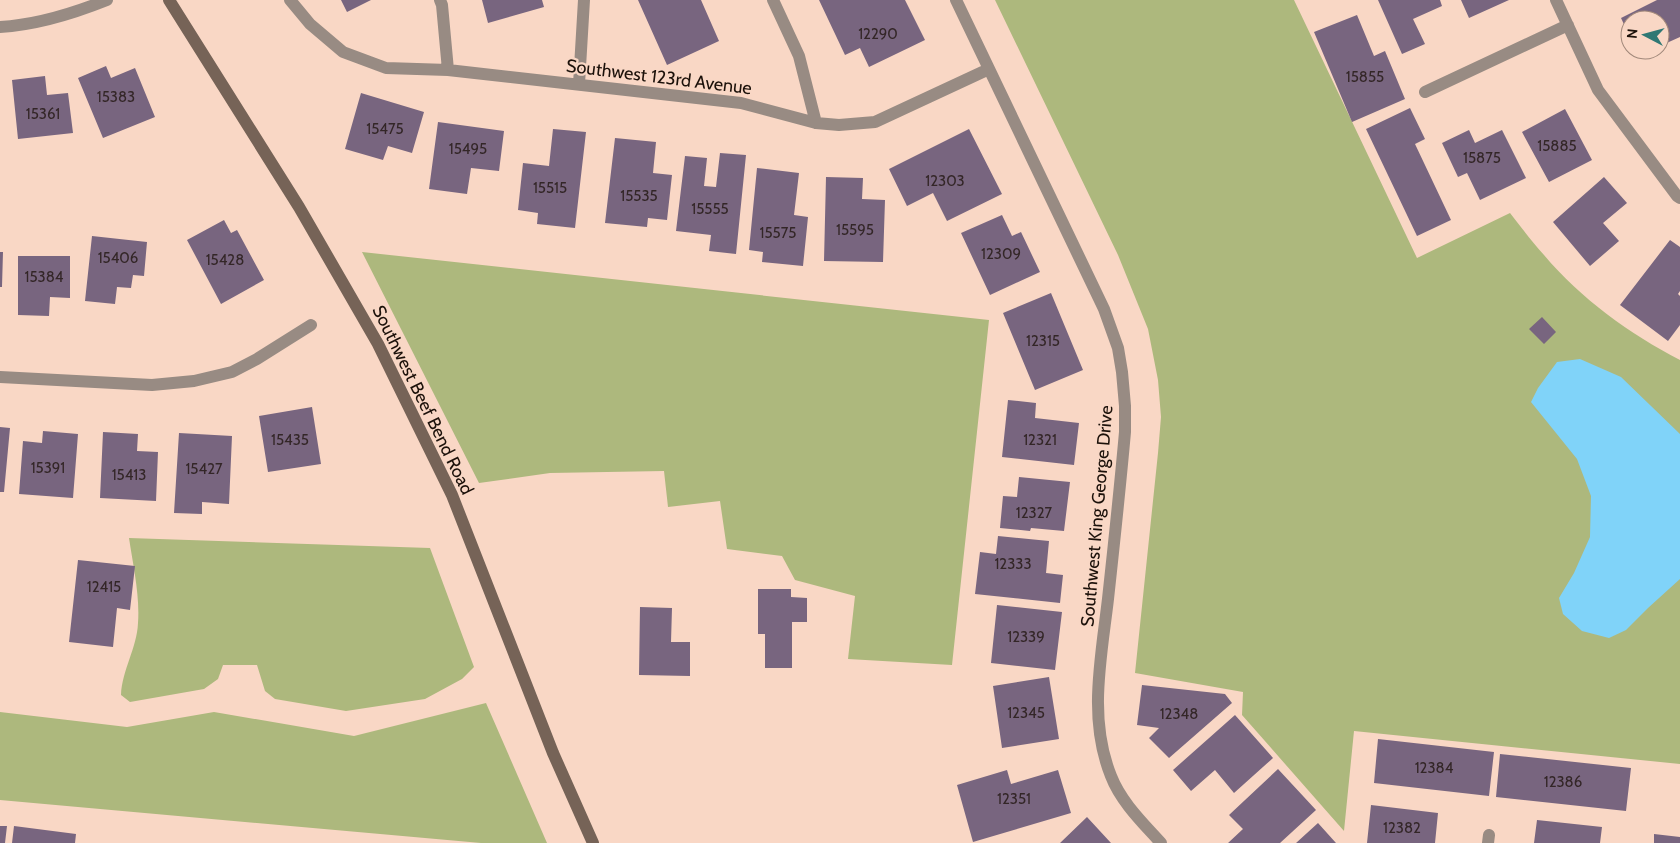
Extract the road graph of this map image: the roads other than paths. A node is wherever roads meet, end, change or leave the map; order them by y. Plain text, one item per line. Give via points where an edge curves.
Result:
1 (106, 0) edge
2 (169, 0) edge
3 (290, 0) edge
4 (440, 0) edge
5 (584, 0) edge
6 (773, 0) edge
7 (956, 0) edge
8 (1556, 0) edge
9 (1568, 25) junction
10 (0, 27) edge
11 (989, 69) junction
12 (448, 70) junction
13 (579, 84) junction
14 (1425, 92) dead end
15 (816, 123) junction
16 (1680, 198) edge
17 (311, 324) dead end
18 (0, 377) edge
19 (592, 843) edge
20 (1161, 843) edge

1 - 10 street via 72,14
2 - 19 main road, Southwest Beef Bend Road via 299,207 378,344 452,495 553,753
3 - 12 street, Southwest 123rd Avenue via 310,24 343,52 386,68
4 - 12 street
5 - 13 street
6 - 15 street via 799,56
7 - 11 street, Southwest King George Drive
8 - 9 street
9 - 14 street
9 - 16 street via 1598,90
11 - 15 street, Southwest 123rd Avenue via 875,122
11 - 20 street, Southwest King George Drive via 1104,309 1118,348 1126,406 1125,432 1097,719 1111,778 1125,801
12 - 13 street, Southwest 123rd Avenue
13 - 15 street, Southwest 123rd Avenue via 741,103
17 - 18 street via 232,372 194,381 152,384

